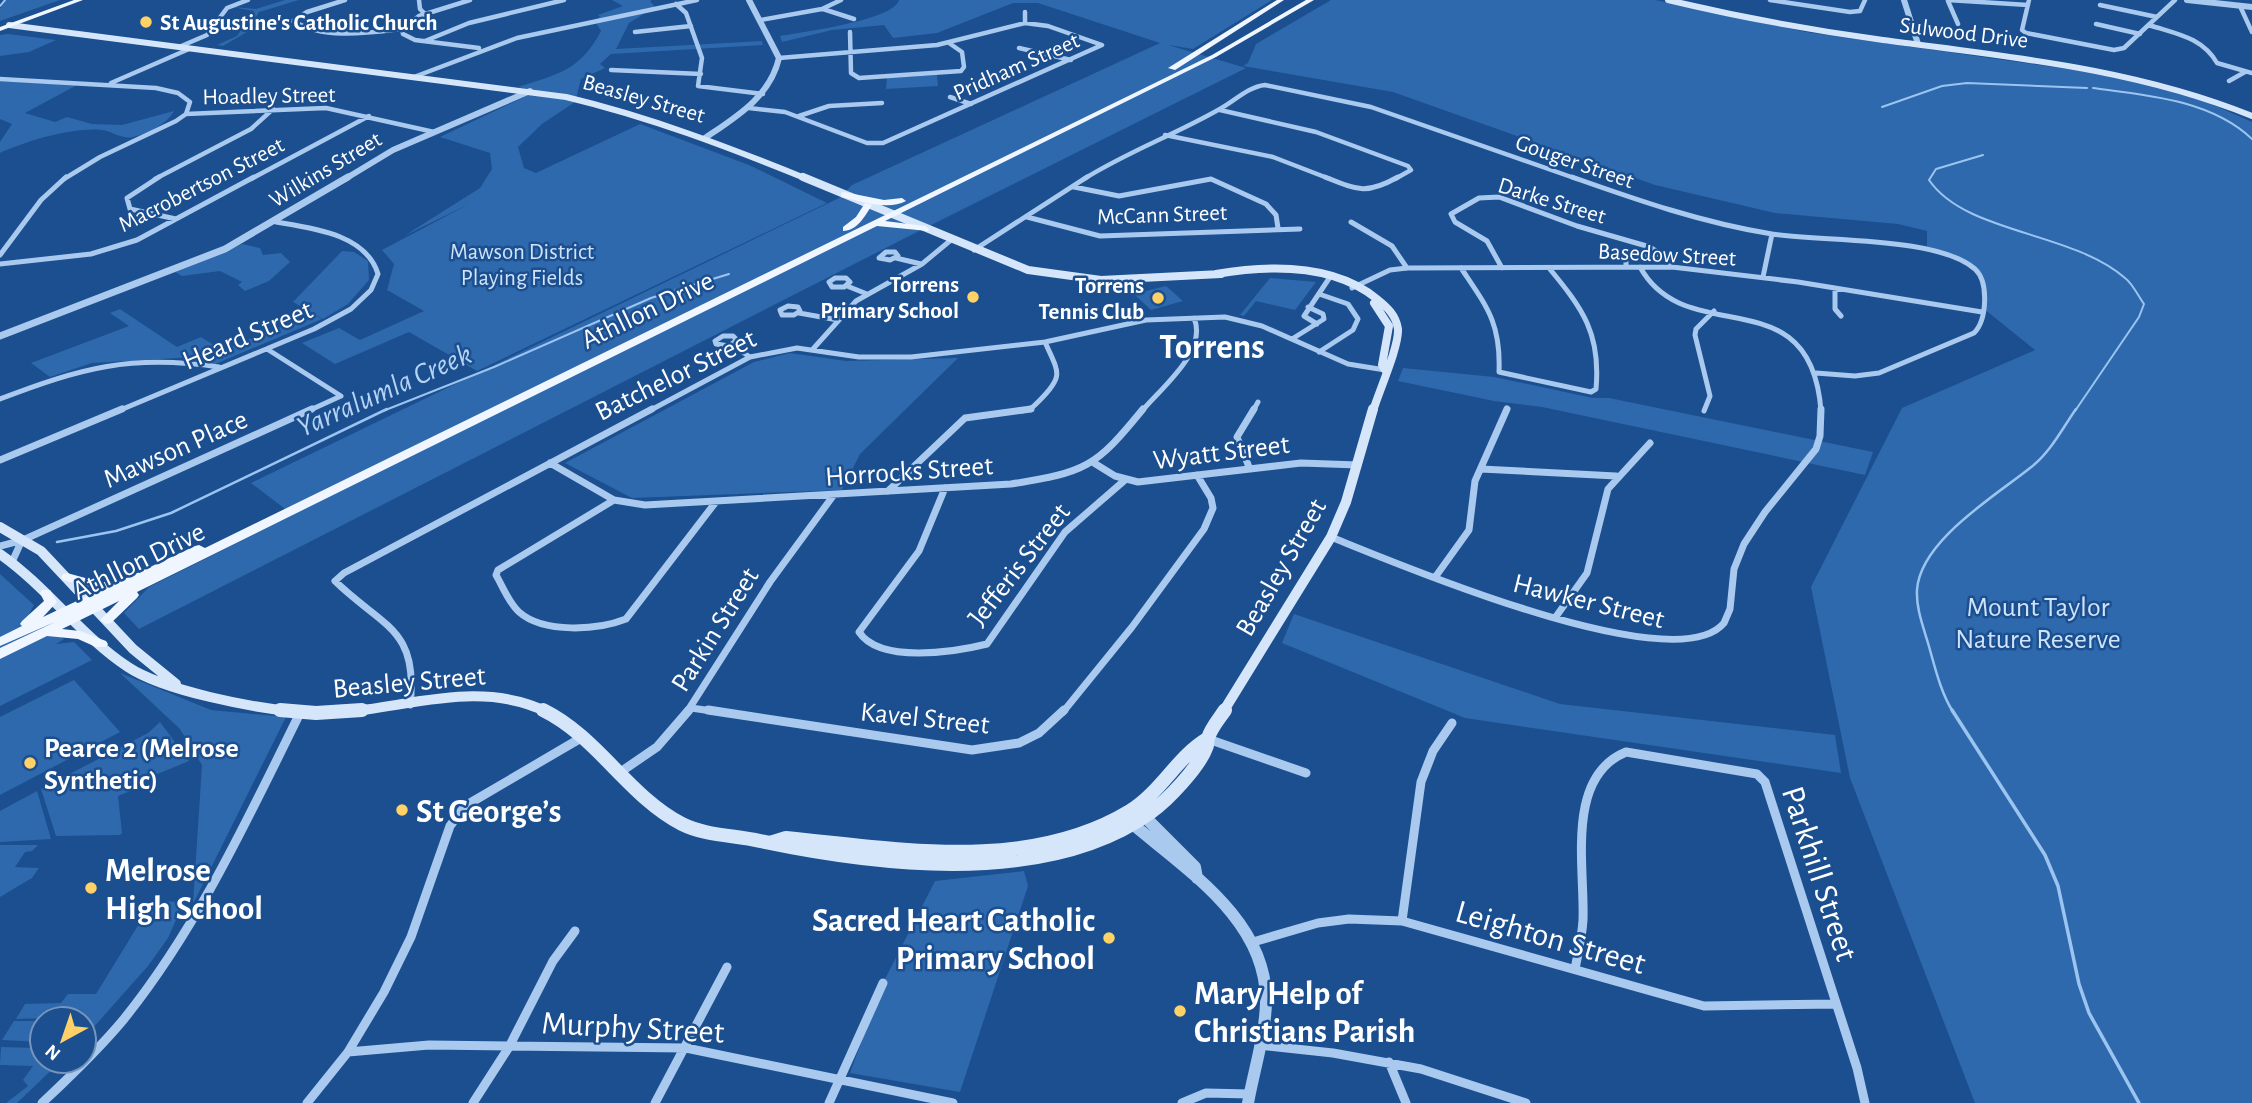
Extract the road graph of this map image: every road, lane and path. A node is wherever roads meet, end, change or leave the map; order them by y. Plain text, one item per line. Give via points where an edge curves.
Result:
1 (69, 0) edge
2 (80, 0) edge
3 (248, 0) edge
4 (345, 0) edge
5 (419, 0) edge
6 (470, 0) edge
7 (564, 0) edge
8 (697, 0) edge
9 (841, 0) edge
10 (1282, 0) edge
11 (1311, 0) edge
12 (1668, 0) edge
13 (1770, 0) edge
14 (1866, 0) edge
15 (1904, 0) edge
16 (1948, 0) edge
17 (2175, 0) edge
18 (2187, 0) edge
19 (753, 1) edge
20 (2029, 2) edge
21 (676, 4) junction
22 (2099, 5) dead end
23 (2240, 6) junction
24 (2252, 7) edge
25 (822, 9) junction
26 (1025, 12) dead end
27 (425, 14) junction
28 (38, 15) junction
29 (2158, 16) junction
30 (357, 18) dead end
31 (854, 19) dead end
32 (761, 20) junction
33 (1025, 23) junction
34 (1958, 24) dead end
35 (2096, 24) dead end
36 (2149, 25) junction
37 (2250, 25) edge
38 (691, 26) junction
39 (2, 27) edge
40 (23, 28) junction
41 (402, 29) junction
42 (331, 30) junction
43 (635, 32) dead end
44 (850, 32) dead end
45 (2252, 32) edge
46 (2140, 34) junction
47 (425, 41) junction
48 (1917, 41) junction
49 (949, 43) junction
50 (178, 47) junction
51 (480, 48) junction
52 (1019, 48) dead end
53 (188, 49) junction
54 (849, 53) junction
55 (779, 58) junction
56 (1072, 60) junction
57 (611, 70) dead end
58 (2246, 72) junction
59 (701, 74) junction
60 (2252, 74) edge
61 (417, 77) junction
62 (0, 79) edge
63 (2229, 81) dead end
64 (107, 85) junction
65 (530, 92) junction
66 (762, 94) junction
67 (950, 97) dead end
68 (882, 103) dead end
69 (971, 104) junction
70 (749, 108) junction
71 (272, 109) junction
72 (1219, 110) junction
73 (186, 114) junction
74 (369, 116) junction
75 (799, 116) junction
76 (2252, 116) edge
77 (434, 132) junction
78 (1164, 135) junction
79 (703, 137) junction
80 (1074, 187) junction
81 (844, 195) junction
82 (920, 199) junction
83 (902, 201) junction
84 (868, 205) junction
85 (886, 212) junction
86 (1027, 217) junction
87 (177, 219) junction
88 (907, 221) junction
89 (276, 222) junction
90 (1351, 222) dead end
91 (869, 225) junction
92 (1278, 228) junction
93 (846, 229) junction
94 (925, 229) junction
95 (1300, 229) dead end
96 (1772, 234) junction
97 (951, 240) junction
98 (974, 250) junction
99 (1662, 254) junction
100 (0, 255) edge
101 (896, 258) dead end
102 (0, 264) edge
103 (922, 264) junction
104 (1626, 267) junction
105 (1640, 267) junction
106 (1672, 267) junction
107 (1407, 268) junction
108 (1461, 268) junction
109 (1502, 268) junction
110 (1549, 268) junction
111 (1763, 277) junction
112 (1329, 278) junction
113 (141, 282) junction
114 (847, 286) dead end
115 (1355, 287) junction
116 (1835, 288) junction
117 (867, 294) junction
118 (1319, 294) junction
119 (1308, 307) junction
120 (1714, 311) junction
121 (1982, 312) junction
122 (799, 313) dead end
123 (1841, 316) dead end
124 (1194, 318) junction
125 (838, 320) junction
126 (1317, 324) junction
127 (0, 335) edge
128 (1292, 339) junction
129 (0, 341) edge
130 (1045, 342) junction
131 (732, 345) dead end
132 (267, 349) junction
133 (813, 349) junction
134 (1319, 352) junction
135 (750, 357) junction
136 (206, 367) junction
137 (224, 367) junction
138 (1385, 370) junction
139 (1816, 373) junction
140 (199, 377) junction
141 (0, 399) edge
142 (1258, 402) dead end
143 (1507, 409) dead end
144 (1704, 411) dead end
145 (1650, 443) dead end
146 (0, 460) edge
147 (550, 463) junction
148 (1094, 463) junction
149 (1358, 465) junction
150 (1249, 467) junction
151 (1481, 469) junction
152 (1197, 475) junction
153 (1616, 476) junction
154 (1125, 480) junction
155 (945, 488) junction
156 (887, 491) junction
157 (833, 496) junction
158 (614, 500) junction
159 (715, 503) junction
160 (0, 527) edge
161 (1331, 537) junction
162 (23, 540) junction
163 (0, 546) edge
164 (0, 554) edge
165 (12, 562) junction
166 (1436, 576) junction
167 (67, 578) junction
168 (152, 580) junction
169 (121, 585) junction
170 (46, 593) junction
171 (92, 604) junction
172 (69, 615) junction
173 (1555, 618) junction
174 (106, 620) junction
175 (45, 632) junction
176 (4, 641) edge
177 (101, 644) junction
178 (0, 654) edge
179 (178, 686) junction
180 (410, 705) junction
181 (691, 708) junction
182 (300, 713) junction
183 (1452, 723) dead end
184 (581, 738) junction
185 (1207, 738) junction
186 (619, 773) junction
187 (1306, 773) dead end
188 (1139, 812) junction
189 (1127, 820) junction
190 (1197, 878) junction
191 (1402, 921) junction
192 (575, 931) dead end
193 (1253, 942) junction
194 (727, 967) dead end
195 (1575, 969) junction
196 (883, 983) dead end
197 (1835, 1004) junction
198 (1259, 1045) junction
199 (509, 1047) junction
200 (686, 1048) junction
201 (348, 1052) junction
202 (1389, 1062) junction
203 (840, 1078) junction
204 (1249, 1099) edge
205 (42, 1103) edge
206 (307, 1103) edge
207 (473, 1103) edge
208 (655, 1103) edge
209 (829, 1103) edge
210 (953, 1103) edge
211 (1182, 1103) edge
212 (1406, 1103) edge
213 (1526, 1103) edge
214 (1866, 1103) edge

1 - 39 main road
2 - 28 main road
3 - 50 street via 227,8 207,35
4 - 42 street via 293,21
5 - 27 street
6 - 27 street
7 - 47 street via 469,23
8 - 21 street
9 - 25 street
10 - 83 main road, Athllon Drive via 1162,74
11 - 82 main road, Athllon Drive via 1228,48
12 - 48 main road, Sulwood Drive via 1781,24
13 - 14 street via 1855,12
15 - 48 street
16 - 20 street
16 - 34 street
17 - 29 street
18 - 23 street
19 - 32 street
20 - 46 street via 2022,30 2032,35 2118,50
21 - 38 street
21 - 51 street via 538,30
22 - 29 street
23 - 24 street
23 - 37 street
25 - 31 street
25 - 32 street
26 - 33 street
27 - 41 street
28 - 39 main road
28 - 40 main road
29 - 36 street
30 - 42 street
32 - 55 street
33 - 49 street, Pridham Street
33 - 56 street, Pridham Street via 1102,45
35 - 46 street
36 - 46 street
36 - 58 street via 2198,41 2216,62
37 - 45 street
38 - 43 street
38 - 59 street via 702,58
39 - 40 main road
40 - 50 main road, Beasley Street
41 - 42 street
41 - 47 street via 407,36
44 - 54 street
47 - 51 street
48 - 76 main road, Sulwood Drive via 2117,73 2189,92
49 - 54 street, Pridham Street
49 - 54 street via 962,52 961,71 859,78 852,75
50 - 53 main road, Beasley Street
51 - 61 street
52 - 56 street
53 - 61 main road, Beasley Street
53 - 64 street
54 - 55 street, Pridham Street
55 - 66 street via 772,83
56 - 69 street, Pridham Street
57 - 59 street
58 - 60 street
58 - 63 street
59 - 66 street via 698,86
61 - 65 main road, Beasley Street
62 - 64 street
64 - 73 street via 178,93 190,102
65 - 77 street, Wilkins Street
65 - 79 main road, Beasley Street via 642,116
66 - 70 street
67 - 69 street
68 - 75 street via 829,106
69 - 75 street, Pridham Street via 877,144
70 - 75 street, Pridham Street
70 - 79 street
71 - 73 street, Hoadley Street
71 - 74 street, Hoadley Street via 326,108
71 - 87 street via 251,129 127,198 130,209 138,213
72 - 78 street, Gouger Street
72 - 78 street via 1331,135 1412,170 1379,188 1360,191 1273,157
72 - 96 street, Gouger Street via 1259,85 1349,101 1622,197
73 - 100 street via 59,183
74 - 77 street, Hoadley Street
74 - 87 street, Macrobertson Street
77 - 89 street, Wilkins Street via 364,166
78 - 80 street, Gouger Street via 1122,155
79 - 81 main road, Beasley Street
80 - 86 street, Gouger Street
80 - 92 street via 1119,196 1211,179 1266,204 1276,215
81 - 83 main road via 884,203
81 - 84 main road, Beasley Street
82 - 85 main road, Athllon Drive
82 - 88 main road via 905,212
83 - 85 main road, Athllon Drive
84 - 85 main road, Beasley Street
84 - 93 main road
85 - 88 main road, Beasley Street
85 - 91 main road, Athllon Drive
85 - 93 main road, Athllon Drive
86 - 92 street, McCann Street via 1100,236
86 - 98 street, Gouger Street
87 - 102 street, Macrobertson Street via 137,240 91,254
88 - 94 main road, Beasley Street
89 - 113 street, Wilkins Street via 225,249
89 - 132 street, Heard Street via 326,232 370,254 380,270 373,290 351,310
90 - 107 street via 1392,246
91 - 94 main road via 888,222
91 - 168 main road, Athllon Drive
92 - 95 street, McCann Street
93 - 169 main road, Athllon Drive via 264,519
94 - 97 main road, Beasley Street
96 - 111 street
96 - 121 street, Gouger Street via 1949,255 1982,278
97 - 98 main road, Beasley Street
97 - 103 street
98 - 112 main road, Beasley Street via 1028,270 1073,278 1216,274
99 - 104 street via 1626,256
99 - 106 street
99 - 109 street, Darke Street via 1492,195 1451,214 1455,222 1487,241
101 - 103 street
103 - 117 street
104 - 105 street, Basedow Street
104 - 110 street, Basedow Street
105 - 106 street, Basedow Street
105 - 120 street, Hawker Street via 1661,294
106 - 111 street, Basedow Street
107 - 108 street, Basedow Street
107 - 115 street, Basedow Street
108 - 109 street, Basedow Street
108 - 110 street via 1493,316 1499,372 1591,392 1596,389 1599,372 1593,331 1587,316
109 - 110 street, Basedow Street
111 - 116 street, Basedow Street
112 - 115 main road, Beasley Street
112 - 118 street
113 - 127 street, Wilkins Street
113 - 129 street, Wilkins Street
114 - 117 street
115 - 138 main road, Beasley Street via 1387,320 1390,333 1382,365
116 - 121 street, Basedow Street
116 - 123 street via 1835,309
117 - 125 street
118 - 119 street
118 - 134 street via 1348,304 1358,319 1353,330
119 - 126 street via 1304,316
119 - 126 street via 1324,315
120 - 139 street, Hawker Street via 1782,335 1805,352
120 - 144 street via 1695,335 1710,396
121 - 139 street via 1975,333 1879,373
122 - 125 street
124 - 128 street, Batchelor Street via 1235,319
124 - 130 street, Batchelor Street via 1146,320
124 - 148 street, Horrocks Street via 1199,330 1195,346
125 - 133 street
126 - 128 street
128 - 134 street, Batchelor Street
130 - 133 street, Batchelor Street via 895,358
130 - 156 street via 1059,375 1030,410 965,418
131 - 135 street
132 - 137 street, Heard Street
132 - 162 street, Mawson Place via 341,396
133 - 135 street, Batchelor Street via 779,349
134 - 138 street, Batchelor Street via 1348,364
135 - 147 street, Batchelor Street
136 - 137 street
136 - 140 street
136 - 141 street via 188,361 97,366
137 - 140 street, Heard Street
138 - 149 main road, Beasley Street
139 - 173 street, Hawker Street via 1822,419 1817,450 1781,490 1746,543 1734,568 1729,614 1718,630 1697,640 1660,642
140 - 146 street, Heard Street
142 - 150 street via 1237,437
143 - 151 street
145 - 153 street
147 - 158 street, Horrocks Street
147 - 180 street, Batchelor Street via 335,581 402,636 409,653
148 - 154 street, Wyatt Street
148 - 155 street, Horrocks Street via 1036,481
149 - 150 street, Wyatt Street via 1328,462
149 - 161 main road, Beasley Street
150 - 152 street, Wyatt Street
151 - 153 street
151 - 166 street via 1475,481 1469,530
152 - 154 street, Wyatt Street
152 - 181 street, Kavel Street via 1213,508 1204,528 1057,719 1019,743 972,750
153 - 173 street via 1608,489 1587,573
154 - 155 street, Jefferis Street via 1065,532 987,644 911,654 865,641 859,632 919,551
155 - 156 street, Horrocks Street
156 - 157 street, Horrocks Street
157 - 159 street, Horrocks Street
157 - 181 street, Parkin Street via 770,582
158 - 159 street, Horrocks Street via 645,505
158 - 159 street via 498,570 496,575 518,612 539,623 618,624
160 - 162 main road, Beasley Street
161 - 166 street, Hawker Street
161 - 185 main road, Beasley Street
162 - 163 street, Mawson Place
162 - 165 street
162 - 167 main road, Beasley Street
164 - 165 main road, Beasley Street
165 - 170 main road, Beasley Street
166 - 173 street, Hawker Street
167 - 169 main road via 100,586
167 - 171 main road, Beasley Street
168 - 171 main road, Athllon Drive
168 - 174 main road
169 - 171 main road, Athllon Drive
170 - 172 main road, Beasley Street
170 - 176 main road via 51,602 45,610
171 - 172 main road, Athllon Drive
171 - 174 main road, Beasley Street
172 - 175 main road, Athllon Drive
172 - 176 main road, Athllon Drive
172 - 177 main road, Beasley Street
174 - 179 main road, Beasley Street
175 - 177 main road via 80,635
175 - 178 main road, Athllon Drive
177 - 179 main road, Beasley Street via 152,680
179 - 182 main road, Beasley Street via 245,705
180 - 182 main road, Beasley Street
180 - 184 main road, Beasley Street via 476,696 505,698 551,715
181 - 186 street, Parkin Street via 664,741
182 - 205 street via 203,903 163,970 85,1063
183 - 191 street via 1423,775
184 - 186 main road, Beasley Street
184 - 201 street via 465,806 457,816 411,937
185 - 187 street
185 - 188 main road, Beasley Street
186 - 189 main road, Beasley Street via 659,810 684,825 787,848 931,864 1000,866 1074,851
188 - 189 main road, Beasley Street
188 - 190 street via 1195,867
189 - 190 street
190 - 193 street
191 - 193 street, Leighton Street via 1318,923
191 - 195 street, Leighton Street
192 - 199 street via 553,961
193 - 198 street via 1263,970 1266,1000
194 - 200 street
195 - 197 street, Leighton Street via 1704,1006
195 - 197 street, Parkhill Street via 1583,923 1585,806 1606,760 1613,753 1626,752 1742,769 1765,782
196 - 203 street
197 - 214 street, Parkhill Street
198 - 202 street
198 - 204 street
199 - 200 street, Murphy Street
199 - 201 street, Murphy Street via 429,1045
199 - 207 street
200 - 203 street, Murphy Street
200 - 208 street
201 - 206 street
202 - 212 street
202 - 213 street
203 - 209 street
203 - 210 street, Murphy Street
204 - 211 street via 1210,1092

